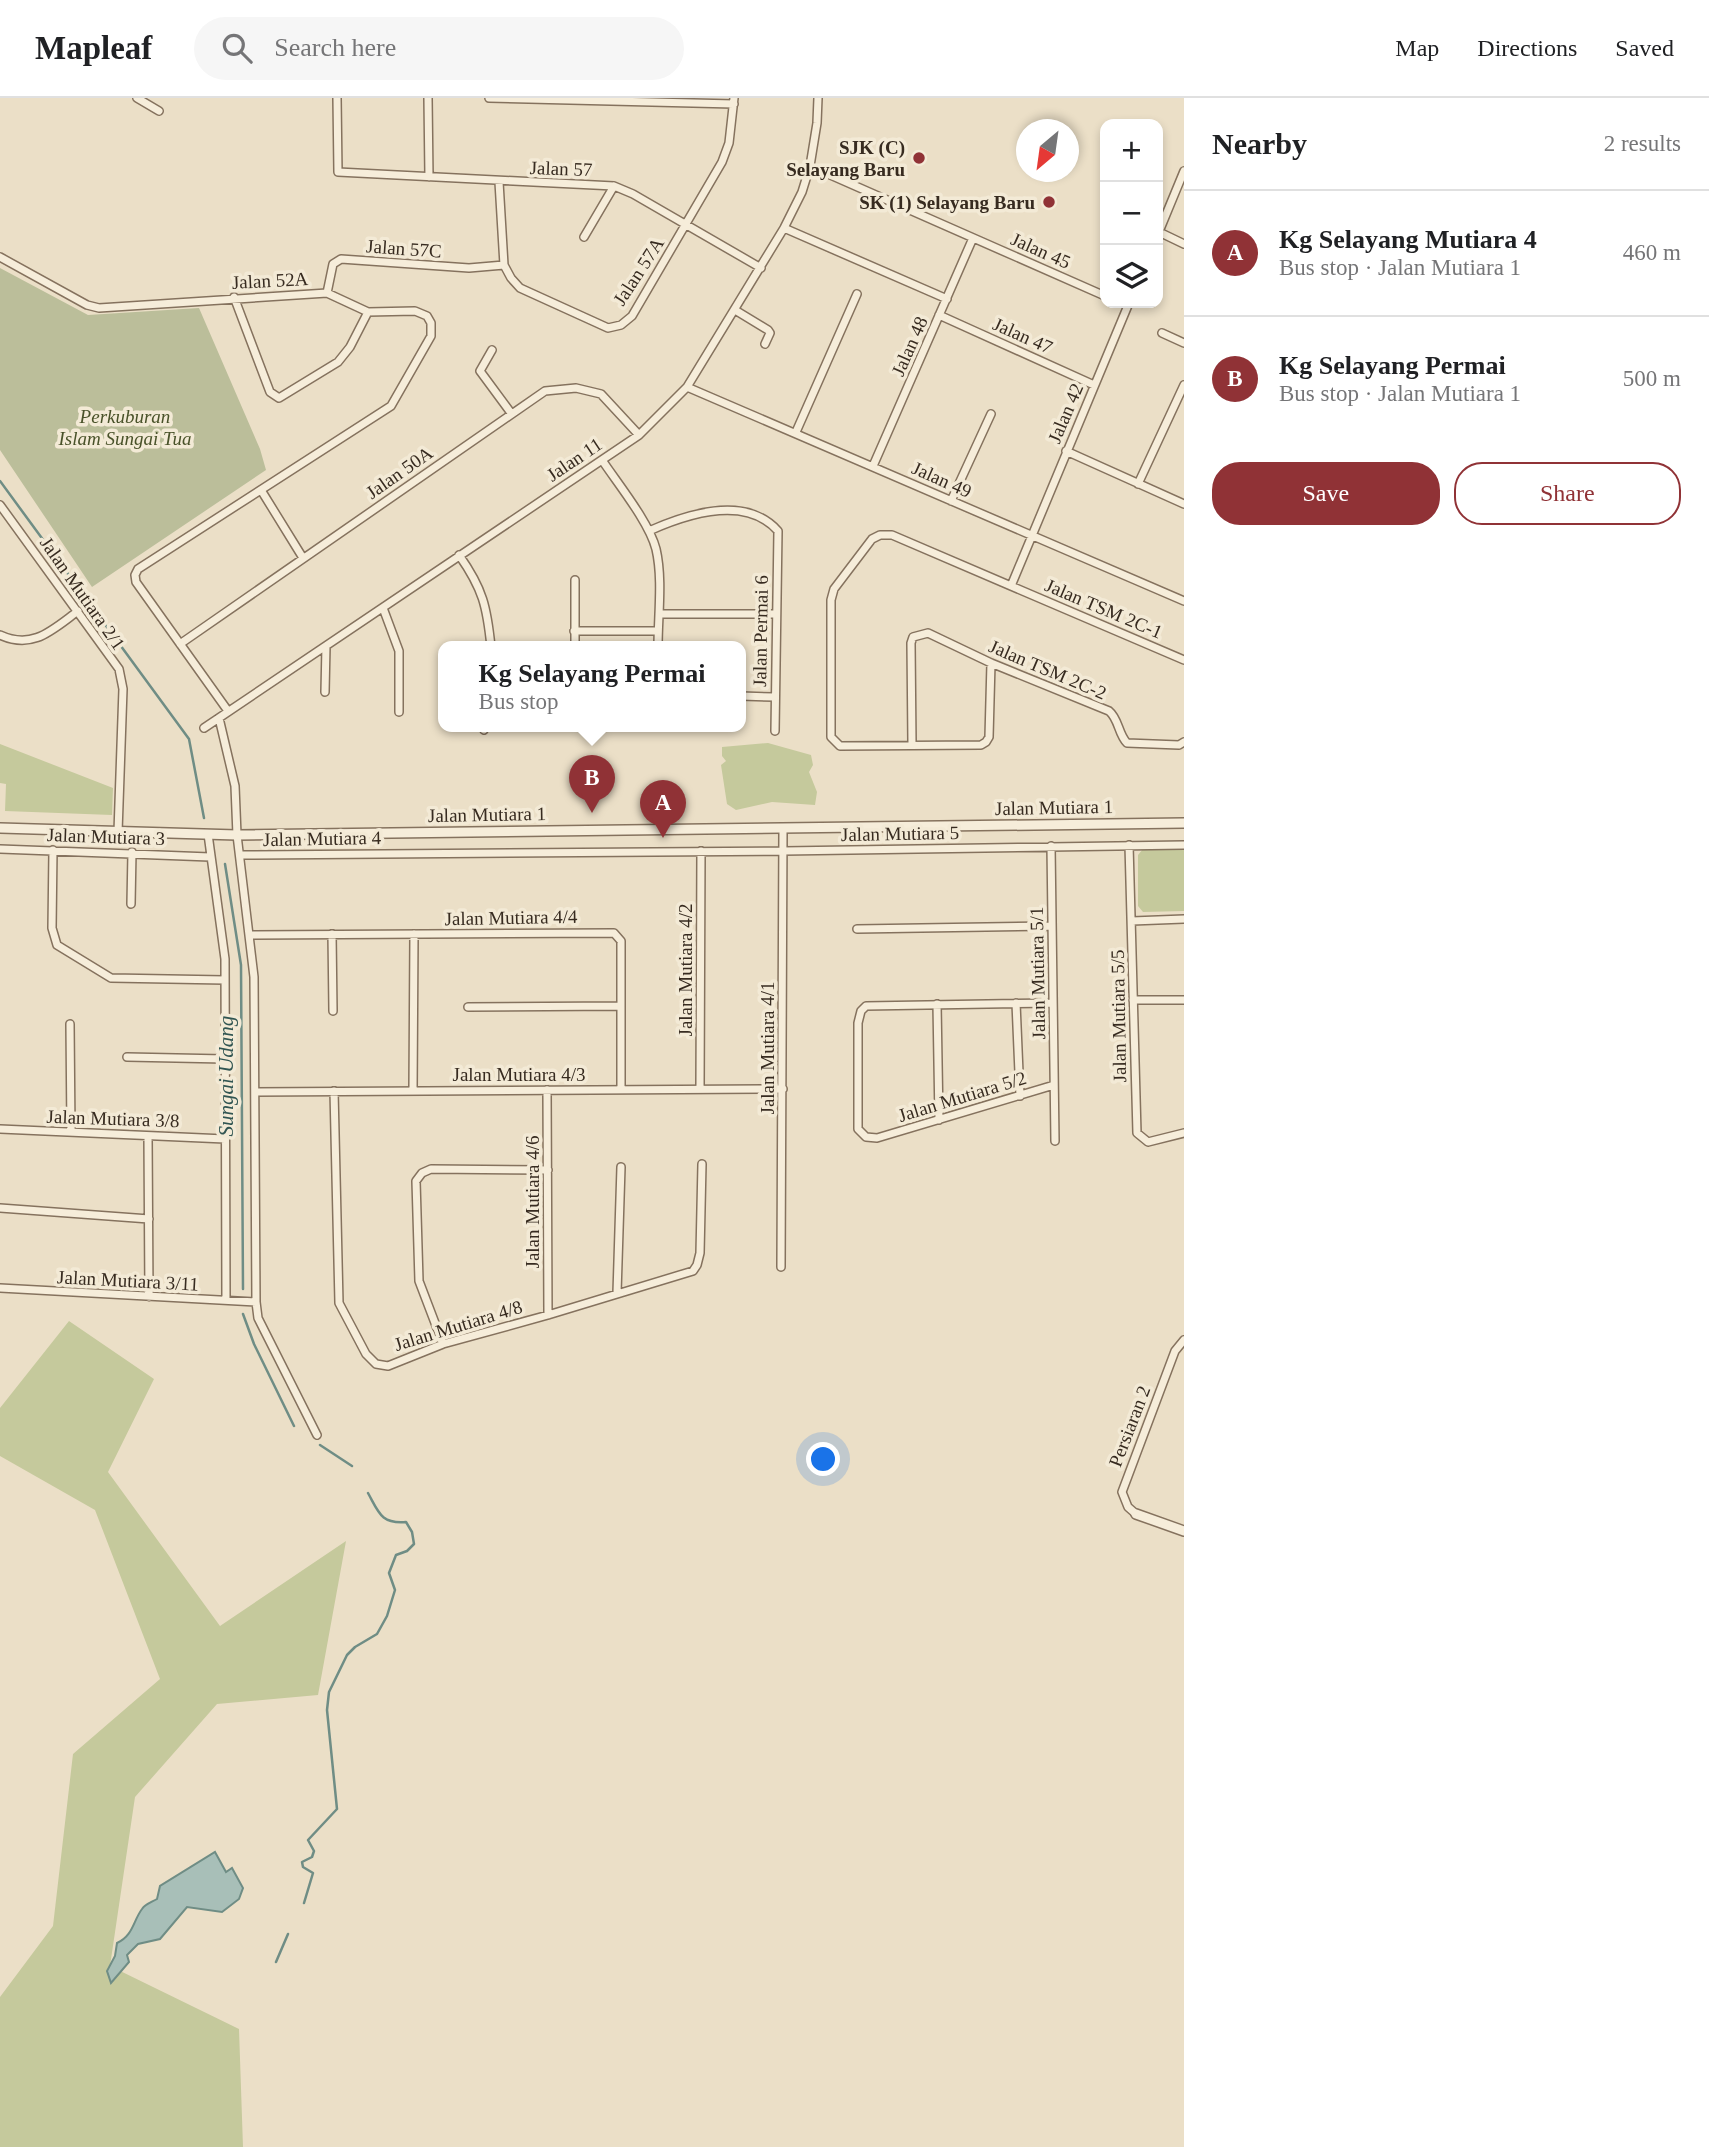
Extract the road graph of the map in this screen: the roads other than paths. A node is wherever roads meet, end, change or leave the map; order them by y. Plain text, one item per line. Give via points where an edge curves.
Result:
1 (136, 98) edge
2 (337, 98) edge
3 (428, 98) edge
4 (489, 98) edge
5 (818, 98) edge
6 (734, 101) edge
7 (159, 111) dead end
8 (810, 166) junction
9 (1184, 171) edge
10 (429, 177) junction
11 (499, 182) junction
12 (614, 186) junction
13 (1163, 221) edge
14 (686, 225) junction
15 (784, 228) junction
16 (1163, 235) edge
17 (584, 237) dead end
18 (973, 238) junction
19 (1184, 244) edge
20 (0, 257) edge
21 (505, 265) junction
22 (761, 268) junction
23 (327, 293) junction
24 (857, 294) dead end
25 (1100, 294) edge
26 (234, 298) junction
27 (947, 299) junction
28 (1124, 308) edge
29 (735, 310) junction
30 (368, 312) junction
31 (939, 315) junction
32 (1162, 333) dead end
33 (1184, 343) edge
34 (765, 344) dead end
35 (492, 350) dead end
36 (1094, 385) junction
37 (1184, 385) edge
38 (687, 387) junction
39 (511, 412) junction
40 (990, 414) dead end
41 (796, 432) junction
42 (639, 435) junction
43 (1066, 451) junction
44 (602, 460) junction
45 (873, 466) junction
46 (1138, 484) junction
47 (261, 490) junction
48 (951, 500) junction
49 (1184, 504) edge
50 (0, 505) edge
51 (649, 531) junction
52 (1033, 536) junction
53 (459, 555) junction
54 (303, 558) junction
55 (575, 580) dead end
56 (1011, 586) junction
57 (1184, 601) edge
58 (383, 608) junction
59 (78, 611) junction
60 (659, 614) junction
61 (775, 614) junction
62 (574, 631) junction
63 (658, 631) junction
64 (0, 635) edge
65 (490, 641) edge
66 (575, 641) edge
67 (658, 641) edge
68 (180, 644) junction
69 (326, 646) junction
70 (1184, 660) edge
71 (991, 663) junction
72 (325, 692) dead end
73 (746, 696) edge
74 (774, 696) junction
75 (228, 711) junction
76 (399, 712) dead end
77 (219, 718) junction
78 (204, 729) dead end
79 (775, 730) dead end
80 (1184, 742) edge
81 (912, 744) junction
82 (1184, 823) edge
83 (0, 828) edge
84 (783, 829) junction
85 (118, 831) junction
86 (208, 834) junction
87 (237, 835) junction
88 (1129, 845) junction
89 (1184, 845) edge
90 (1051, 846) junction
91 (0, 849) edge
92 (53, 850) junction
93 (701, 851) junction
94 (783, 851) junction
95 (132, 852) junction
96 (240, 855) junction
97 (210, 857) junction
98 (131, 904) dead end
99 (1184, 919) edge
100 (1132, 921) junction
101 (1052, 926) junction
102 (857, 929) dead end
103 (332, 934) junction
104 (414, 934) junction
105 (249, 935) junction
106 (225, 980) junction
107 (1133, 1000) junction
108 (1184, 1000) edge
109 (1016, 1003) junction
110 (1053, 1003) junction
111 (937, 1004) junction
112 (621, 1006) junction
113 (468, 1007) dead end
114 (333, 1011) dead end
115 (70, 1024) dead end
116 (127, 1057) dead end
117 (225, 1059) junction
118 (1054, 1085) junction
119 (621, 1089) junction
120 (700, 1089) junction
121 (783, 1089) junction
122 (547, 1090) junction
123 (334, 1091) junction
124 (413, 1091) junction
125 (255, 1092) junction
126 (1020, 1096) junction
127 (939, 1120) junction
128 (0, 1129) edge
129 (71, 1132) junction
130 (1184, 1133) edge
131 (148, 1136) junction
132 (225, 1139) junction
133 (1055, 1141) dead end
134 (702, 1164) dead end
135 (621, 1167) dead end
136 (548, 1170) junction
137 (0, 1208) edge
138 (149, 1219) junction
139 (781, 1267) dead end
140 (0, 1289) edge
141 (617, 1293) junction
142 (149, 1297) junction
143 (226, 1300) junction
144 (256, 1302) junction
145 (548, 1315) junction
146 (1184, 1340) edge
147 (443, 1343) junction
148 (317, 1435) dead end
149 (1136, 1514) joint
150 (1184, 1531) edge

1 - 7 street
2 - 10 street, Jalan 57 via 338,172
3 - 10 street
4 - 6 street
5 - 8 street, Jalan 11
6 - 14 street via 726,152
8 - 15 street, Jalan 11
8 - 18 street, Jalan 45
9 - 13 street
10 - 11 street, Jalan 57
11 - 12 street, Jalan 57
11 - 21 street
12 - 14 street, Jalan 57
12 - 17 street
14 - 21 street, Jalan 57A via 632,316 608,328 520,288
14 - 22 street, Jalan 57
15 - 22 street, Jalan 11
15 - 27 street
16 - 19 street
18 - 25 street, Jalan 45
18 - 27 street, Jalan 48
20 - 26 street, Jalan 52A via 99,308
21 - 23 street, Jalan 57C via 469,268 341,258 333,264
22 - 29 street, Jalan 11
23 - 26 street, Jalan 52A
23 - 30 street, Jalan 52A
24 - 41 street
26 - 30 street via 270,393 279,397 338,362
27 - 31 street, Jalan 48
28 - 36 street, Jalan 42
29 - 34 street via 768,330
29 - 38 street, Jalan 11
30 - 47 street, Jalan 52A via 415,311 431,323 431,336 391,406
31 - 36 street, Jalan 47
31 - 45 street, Jalan 48
32 - 33 street
35 - 39 street via 480,371
36 - 43 street, Jalan 42
37 - 46 street
38 - 41 street, Jalan 49
38 - 42 street, Jalan 11
39 - 42 street, Jalan 50A via 545,391 576,388 601,394
39 - 54 street, Jalan 50A
40 - 48 street
41 - 45 street, Jalan 49
42 - 44 street, Jalan 11
43 - 46 street
43 - 52 street, Jalan 42
44 - 51 street
44 - 53 street, Jalan 11
45 - 48 street, Jalan 49
46 - 49 street
47 - 54 street
47 - 68 street, Jalan 52A via 138,569 136,582
48 - 52 street, Jalan 49
50 - 59 street, Jalan Mutiara 2/1
51 - 60 street via 658,562
51 - 61 street, Jalan Permai 6 via 706,512 764,518 778,531
52 - 56 street, Jalan TSM 2C-1
52 - 57 street, Jalan 49
53 - 58 street, Jalan 11
53 - 65 street via 487,608
54 - 68 street, Jalan 50A
55 - 62 street
56 - 70 street, Jalan TSM 2C-1
56 - 81 street, Jalan TSM 2C-1 via 892,535 872,539 840,579 831,600 831,737 840,746
58 - 69 street, Jalan 11
58 - 76 street via 399,651
59 - 64 street via 27,641
59 - 85 street, Jalan Mutiara 2/1 via 119,669 123,689
60 - 61 street
60 - 63 street
61 - 74 street, Jalan Permai 6
62 - 63 street
62 - 66 street
63 - 67 street
68 - 75 street
69 - 72 street
69 - 75 street, Jalan 11
71 - 80 street, Jalan TSM 2C-2 via 1109,711 1127,743
71 - 81 street, Jalan TSM 2C-1 via 986,742
71 - 81 street, Jalan TSM 2C-2 via 928,633 913,637
73 - 74 street
74 - 79 street, Jalan Permai 6
75 - 77 street, Jalan 11
77 - 78 street, Jalan 11
77 - 87 street via 235,786
82 - 84 street, Jalan Mutiara 1
83 - 85 street, Jalan Mutiara 1
84 - 87 street, Jalan Mutiara 1
84 - 94 street, Jalan Mutiara 4/1
85 - 86 street, Jalan Mutiara 1
86 - 87 street, Jalan Mutiara 1
86 - 97 street
87 - 96 street
88 - 89 street, Jalan Mutiara 5
88 - 90 street, Jalan Mutiara 5
88 - 100 street, Jalan Mutiara 5/5
90 - 94 street, Jalan Mutiara 5
90 - 101 street, Jalan Mutiara 5/1
91 - 92 street, Jalan Mutiara 3
92 - 95 street, Jalan Mutiara 3
92 - 106 street via 52,928 57,946 111,978
93 - 94 street, Jalan Mutiara 4
93 - 96 street, Jalan Mutiara 4
93 - 120 street, Jalan Mutiara 4/2
94 - 121 street, Jalan Mutiara 4/1
95 - 97 street, Jalan Mutiara 3
95 - 98 street
96 - 105 street
97 - 106 street
99 - 100 street
100 - 107 street, Jalan Mutiara 5/5
101 - 102 street
101 - 110 street, Jalan Mutiara 5/1
103 - 104 street, Jalan Mutiara 4/4
103 - 105 street, Jalan Mutiara 4/4
103 - 114 street
104 - 112 street, Jalan Mutiara 4/4 via 614,933 621,941
104 - 124 street
105 - 125 street
106 - 117 street
107 - 108 street
107 - 130 street, Jalan Mutiara 5/5 via 1137,1133 1148,1142
109 - 110 street, Jalan Mutiara 5/2
109 - 111 street, Jalan Mutiara 5/2
109 - 126 street
110 - 118 street, Jalan Mutiara 5/1
111 - 127 street
111 - 127 street, Jalan Mutiara 5/2 via 869,1005 861,1011 858,1129 866,1137 877,1138
112 - 113 street
112 - 119 street, Jalan Mutiara 4/4
115 - 129 street
116 - 117 street
117 - 132 street
118 - 126 street, Jalan Mutiara 5/2
118 - 133 street, Jalan Mutiara 5/1
119 - 120 street, Jalan Mutiara 4/3
119 - 122 street, Jalan Mutiara 4/3
120 - 121 street, Jalan Mutiara 4/3
121 - 139 street, Jalan Mutiara 4/1
122 - 124 street, Jalan Mutiara 4/3
122 - 136 street, Jalan Mutiara 4/6
123 - 124 street, Jalan Mutiara 4/3
123 - 125 street, Jalan Mutiara 4/3
123 - 147 street, Jalan Mutiara 4/8 via 339,1303 376,1364 388,1366
125 - 144 street
126 - 127 street, Jalan Mutiara 5/2
128 - 129 street, Jalan Mutiara 3/8
129 - 131 street, Jalan Mutiara 3/8
131 - 132 street, Jalan Mutiara 3/8
131 - 138 street
132 - 143 street
134 - 141 street, Jalan Mutiara 4/8 via 697,1265 693,1271
135 - 141 street
136 - 145 street, Jalan Mutiara 4/6
136 - 147 street via 431,1170 416,1181 419,1281
137 - 138 street
138 - 142 street
140 - 142 street, Jalan Mutiara 3/11
141 - 145 street, Jalan Mutiara 4/8
142 - 143 street, Jalan Mutiara 3/11
143 - 144 street, Jalan Mutiara 3/11
144 - 148 street via 258,1318
145 - 147 street, Jalan Mutiara 4/8
146 - 149 street, Persiaran 2 via 1175,1351 1122,1492
149 - 150 street, Persiaran 2

